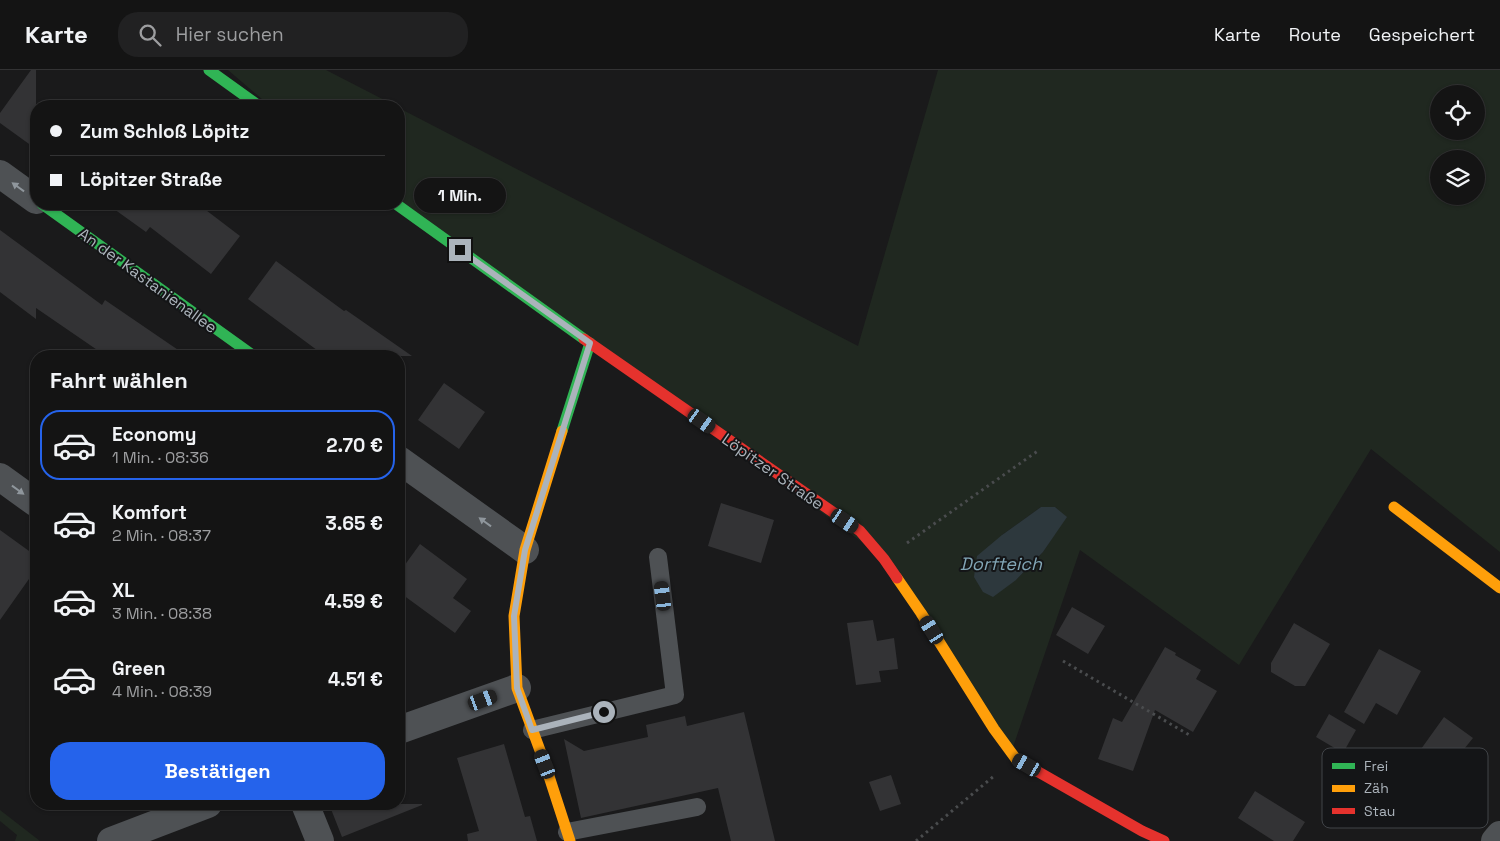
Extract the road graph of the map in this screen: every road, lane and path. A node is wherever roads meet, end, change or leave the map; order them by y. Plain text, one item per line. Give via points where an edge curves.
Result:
1 (209, 70) edge
2 (251, 100) edge
3 (0, 174) edge
4 (30, 196) edge
5 (50, 210) edge
6 (404, 210) edge
7 (590, 343) junction
8 (246, 350) edge
9 (1039, 450) dead end
10 (405, 464) edge
11 (0, 477) edge
12 (30, 499) edge
13 (1394, 507) dead end
14 (525, 550) junction
15 (658, 557) dead end
16 (884, 559) junction
17 (1500, 588) edge
18 (1063, 661) dead end
19 (517, 688) junction
20 (405, 728) edge
21 (532, 730) junction
22 (1191, 736) dead end
23 (1016, 759) junction
24 (698, 807) dead end
25 (192, 810) edge
26 (307, 810) edge
27 (1500, 835) edge
28 (569, 836) edge
29 (111, 841) edge
30 (320, 841) edge
31 (916, 841) edge
32 (1164, 841) edge
33 (1495, 841) edge

1 - 2 street
4 -> 3 street
5 - 8 street, An der Kastanienallee
6 - 7 street, Löpitzer Straße
7 - 14 street
7 - 16 street, Löpitzer Straße via 860,531
9 - 16 path
14 -> 10 street
11 -> 12 street
13 - 17 street
14 - 19 street via 514,616
15 - 21 lane via 675,695
16 - 23 street, Löpitzer Straße
18 - 22 path
19 - 20 street
19 - 21 street
21 - 28 street
23 - 31 path
23 - 32 street, Löpitzer Straße
24 - 28 lane
25 - 29 street
26 - 30 street
27 - 33 street

